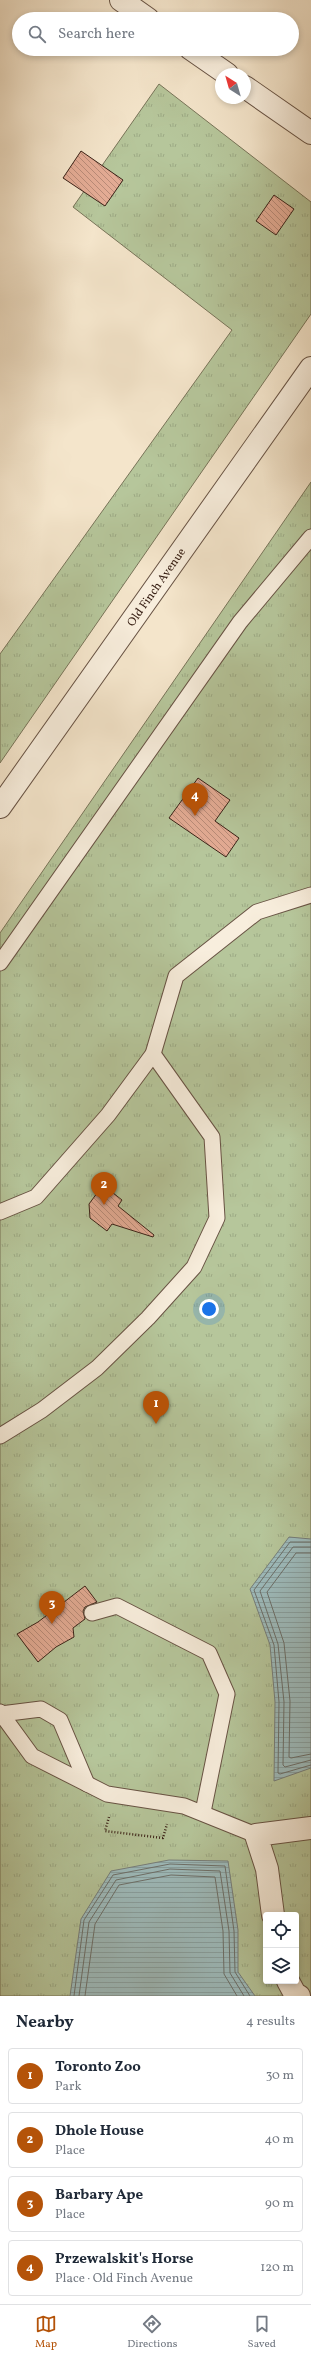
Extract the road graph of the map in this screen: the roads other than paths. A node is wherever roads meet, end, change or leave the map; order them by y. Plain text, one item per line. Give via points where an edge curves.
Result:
1 (121, 0) edge
2 (138, 12) edge
3 (201, 56) edge
4 (218, 68) edge
5 (251, 91) edge
6 (311, 133) edge
7 (311, 368) edge
8 (311, 537) edge
9 (0, 807) edge
10 (311, 895) edge
11 (0, 963) edge
12 (153, 1054) junction
13 (0, 1212) edge
14 (0, 1436) edge
15 (92, 1613) dead end
16 (0, 1713) edge
17 (87, 1784) junction
18 (203, 1812) junction
19 (311, 1828) edge
20 (256, 1835) junction
21 (273, 1912) edge
22 (290, 1984) edge
23 (299, 1996) edge

1 - 2 street
3 - 4 street
5 - 6 street
7 - 9 street, Old Finch Avenue
8 - 11 lane via 240,622
10 - 12 lane via 257,912 176,976
12 - 13 lane via 108,1115 36,1197
12 - 14 lane via 212,1137 216,1218 194,1267 148,1318 97,1368 42,1410
15 - 18 lane via 117,1606 209,1653 227,1694
16 - 17 lane via 32,1756
16 - 17 lane via 41,1709 60,1720
17 - 18 lane via 107,1794 172,1804
18 - 20 lane
19 - 20 street
20 - 21 street via 267,1869
22 - 23 street

